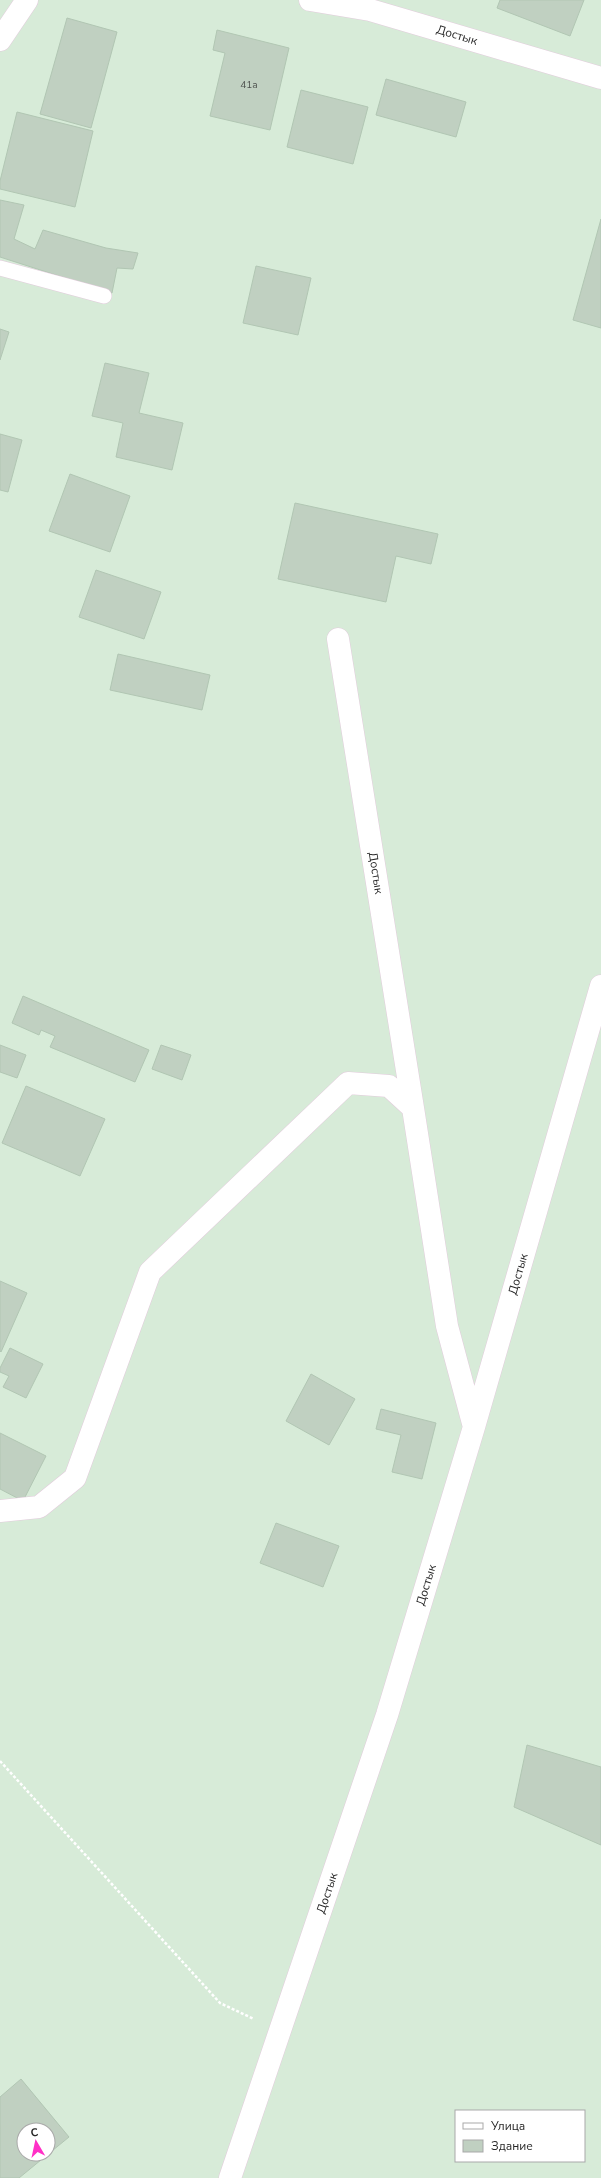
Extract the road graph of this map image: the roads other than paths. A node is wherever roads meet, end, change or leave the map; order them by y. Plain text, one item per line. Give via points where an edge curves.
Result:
1 (27, 0) edge
2 (310, 0) edge
3 (371, 5) edge
4 (0, 40) edge
5 (601, 78) edge
6 (0, 268) edge
7 (104, 296) dead end
8 (338, 639) dead end
9 (601, 986) edge
10 (413, 1108) junction
11 (474, 1427) junction
12 (0, 1511) edge
13 (230, 2178) edge

1 - 4 street
2 - 3 street, Достык
3 - 5 street, Достык
6 - 7 lane
8 - 10 street, Достык
9 - 11 street, Достык
10 - 11 street, Достык via 447,1326
10 - 12 street via 389,1086 348,1084 150,1272 75,1478 39,1507
11 - 13 street, Достык via 388,1715

